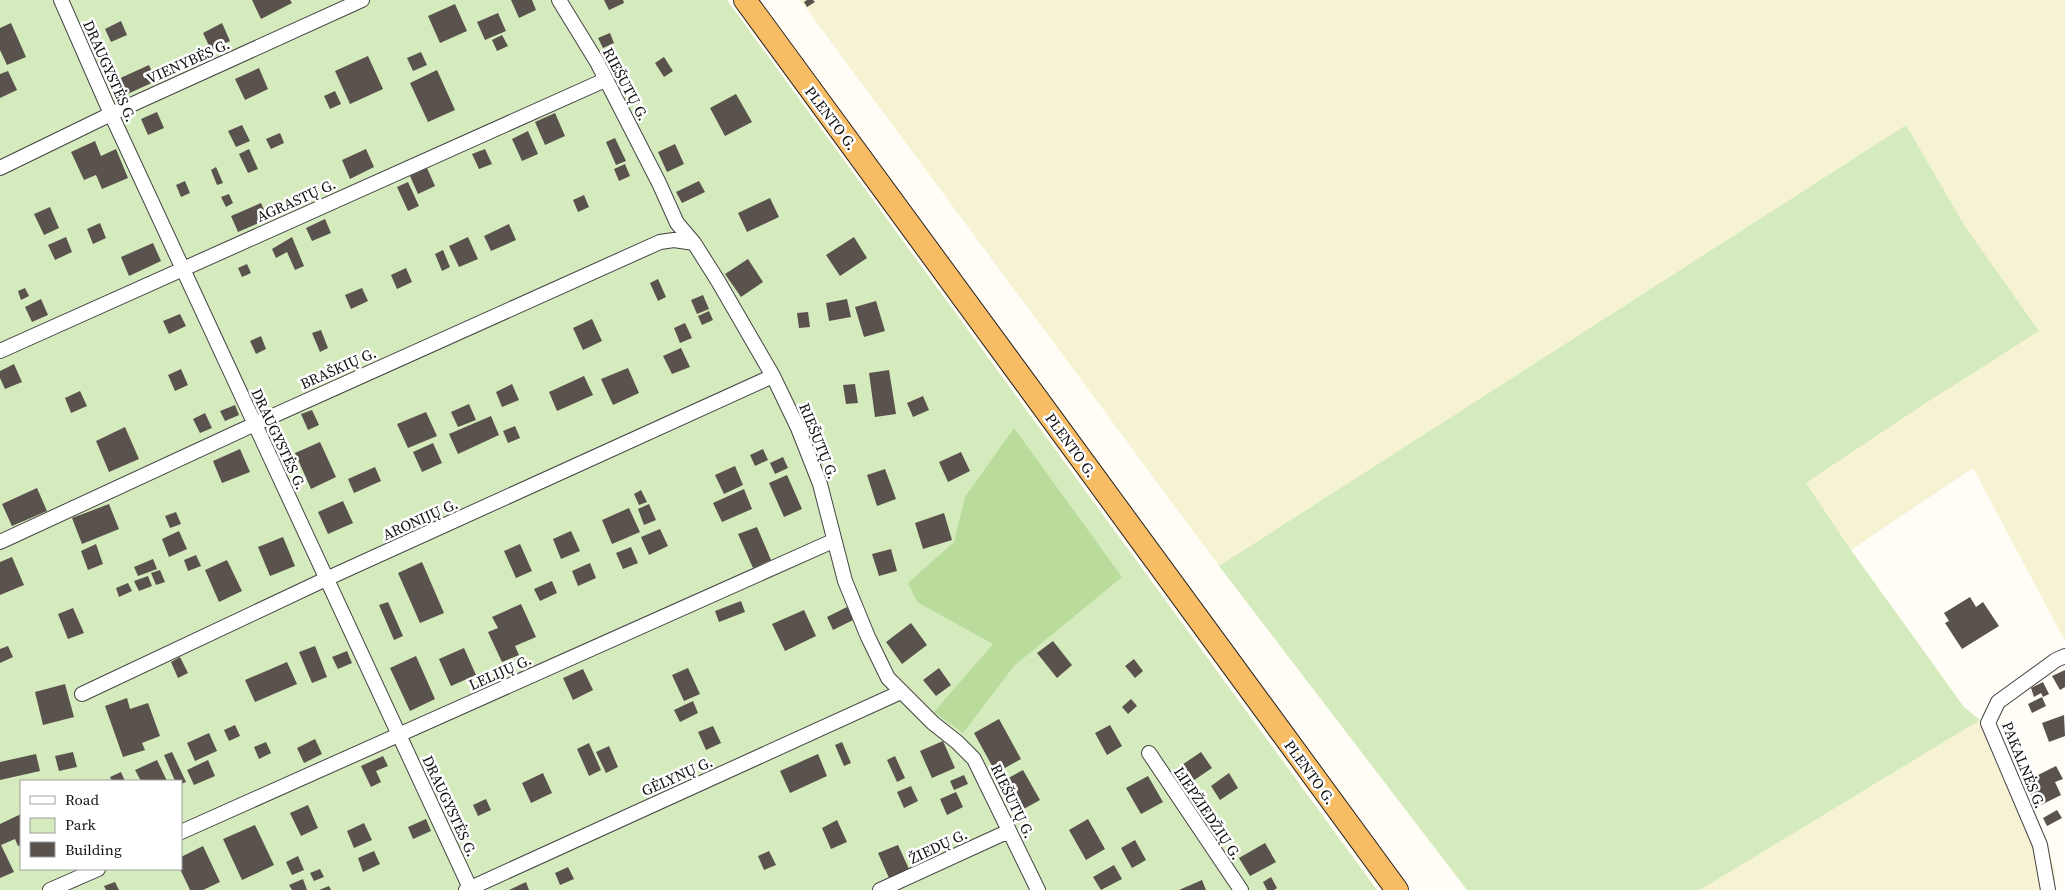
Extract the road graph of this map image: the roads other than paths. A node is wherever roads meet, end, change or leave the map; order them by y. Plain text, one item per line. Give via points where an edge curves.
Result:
1 (61, 0) edge
2 (362, 0) edge
3 (559, 0) edge
4 (745, 0) edge
5 (605, 80) junction
6 (111, 114) junction
7 (0, 168) edge
8 (694, 243) junction
9 (183, 269) junction
10 (0, 351) edge
11 (773, 376) junction
12 (255, 424) junction
13 (833, 541) junction
14 (0, 542) edge
15 (326, 579) junction
16 (2065, 656) edge
17 (901, 692) junction
18 (82, 694) dead end
19 (399, 735) junction
20 (1149, 753) dead end
21 (1009, 831) junction
22 (182, 832) edge
23 (96, 870) edge
24 (469, 889) edge
25 (50, 890) edge
26 (880, 890) edge
27 (1038, 890) edge
28 (1241, 890) edge
29 (1397, 890) edge
30 (2048, 890) edge

1 - 6 street, DRAUGYSTĖS G.
2 - 6 street, VIENYBĖS G.
3 - 5 street, RIEŠUTŲ G.
4 - 29 highway, PLENTO G.
5 - 8 street, RIEŠUTŲ G. via 659,183 676,223
5 - 9 street, AGRASTŲ G.
6 - 7 street, VIENYBĖS G.
6 - 9 street, DRAUGYSTĖS G.
8 - 11 street, RIEŠUTŲ G.
8 - 12 street, BRAŠKIŲ G. via 660,242
9 - 10 street, AGRASTŲ G.
9 - 12 street, DRAUGYSTĖS G.
11 - 13 street, RIEŠUTŲ G. via 820,484
11 - 15 street, ARONIJŲ G.
12 - 14 street, BRAŠKIŲ G.
12 - 15 street, DRAUGYSTĖS G.
13 - 17 street, RIEŠUTŲ G. via 844,581 868,637 888,678
13 - 19 street, LELIJŲ G.
15 - 18 street, ARONIJŲ G.
15 - 19 street, DRAUGYSTĖS G.
16 - 30 street, PAKALNĖS G. via 1998,702 1988,723 2040,845
17 - 21 street, RIEŠUTŲ G. via 974,759
17 - 24 street, GĖLYNŲ G.
19 - 22 street, LELIJŲ G.
19 - 24 street, DRAUGYSTĖS G.
20 - 28 street, LIEPŽIEDŽIŲ G.
21 - 26 street, ŽIEDŲ G.
21 - 27 street, RIEŠUTŲ G.
23 - 25 street

